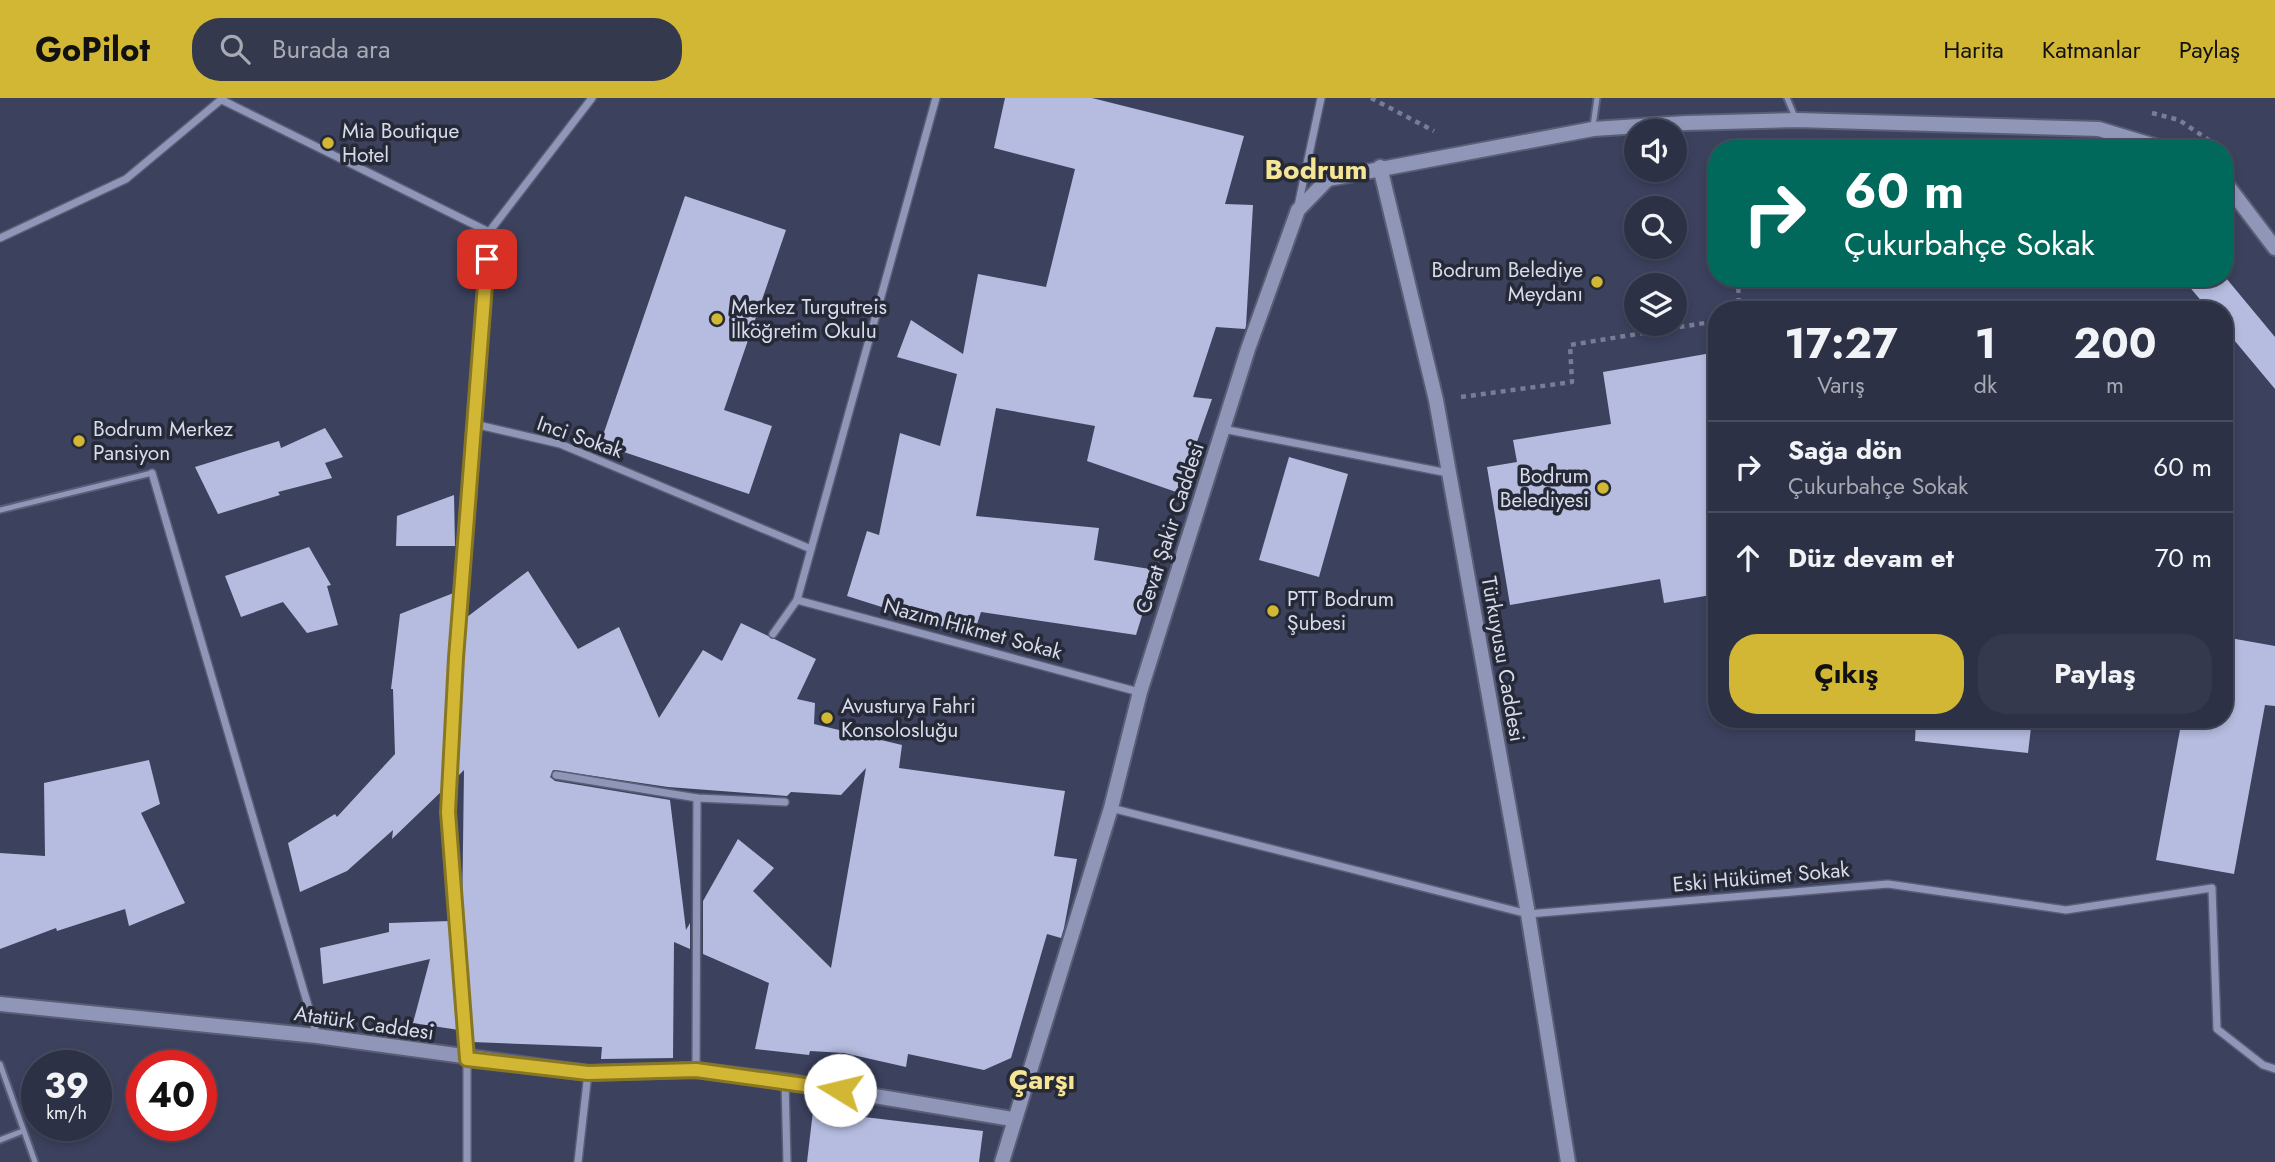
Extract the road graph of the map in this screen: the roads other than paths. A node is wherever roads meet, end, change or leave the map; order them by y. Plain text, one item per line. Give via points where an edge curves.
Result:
1 (593, 98) edge
2 (936, 98) edge
3 (1321, 98) edge
4 (1597, 98) edge
5 (1787, 98) edge
6 (223, 99) edge
7 (1797, 120) junction
8 (1593, 129) junction
9 (2135, 140) edge
10 (1380, 167) junction
11 (2233, 193) edge
12 (1298, 210) junction
13 (489, 232) junction
14 (0, 238) edge
15 (2275, 248) edge
16 (474, 424) junction
17 (1223, 429) junction
18 (152, 473) joint
19 (1448, 473) junction
20 (0, 510) edge
21 (811, 550) junction
22 (797, 600) junction
23 (773, 634) dead end
24 (1140, 692) junction
25 (556, 775) dead end
26 (697, 798) junction
27 (785, 802) dead end
28 (1111, 808) junction
29 (1528, 914) junction
30 (0, 1004) edge
31 (317, 1036) junction
32 (467, 1059) junction
33 (0, 1064) edge
34 (2275, 1069) edge
35 (696, 1070) junction
36 (588, 1073) junction
37 (785, 1081) junction
38 (1012, 1119) junction
39 (21, 1124) edge
40 (21, 1131) edge
41 (0, 1140) edge
42 (27, 1141) edge
43 (35, 1162) edge
44 (467, 1162) edge
45 (578, 1162) edge
46 (787, 1162) edge
47 (1002, 1162) edge
48 (1568, 1162) edge

1 - 13 street
2 - 21 street
3 - 12 street
4 - 8 lane
5 - 7 lane
6 - 13 street
6 - 14 street via 126,179
7 - 8 street, Cevat Şakir Caddesi
7 - 9 street, Cevat Şakir Caddesi via 2099,129
8 - 10 street, Cevat Şakir Caddesi
10 - 12 street, Cevat Şakir Caddesi via 1328,178
10 - 19 street, Türkuyusu Caddesi via 1436,400
11 - 15 street
12 - 17 street, Cevat Şakir Caddesi
13 - 16 street
16 - 21 street, Inci Sokak via 560,443
16 - 32 street via 448,812
17 - 19 street
17 - 24 street, Cevat Şakir Caddesi
18 - 20 lane
18 - 31 street
19 - 29 street, Türkuyusu Caddesi
21 - 22 street
22 - 23 street
22 - 24 street, Nazım Hikmet Sokak
24 - 28 street, Cevat Şakir Caddesi
25 - 26 street
26 - 27 street
26 - 35 street
28 - 29 street, Eski Hükümet Sokak
28 - 38 street, Cevat Şakir Caddesi
29 - 34 street, Eski Hükümet Sokak via 1888,884 2066,909 2212,888 2217,1029 2263,1065
29 - 48 street, Türkuyusu Caddesi
30 - 31 street, Atatürk Caddesi
31 - 32 street, Atatürk Caddesi
32 - 36 street, Atatürk Caddesi
32 - 44 street
33 - 39 lane
35 - 36 street, Atatürk Caddesi
35 - 37 street, Atatürk Caddesi
36 - 45 street
37 - 38 street, Atatürk Caddesi
37 - 46 street
38 - 47 street, Cevat Şakir Caddesi
40 - 41 lane
42 - 43 lane

